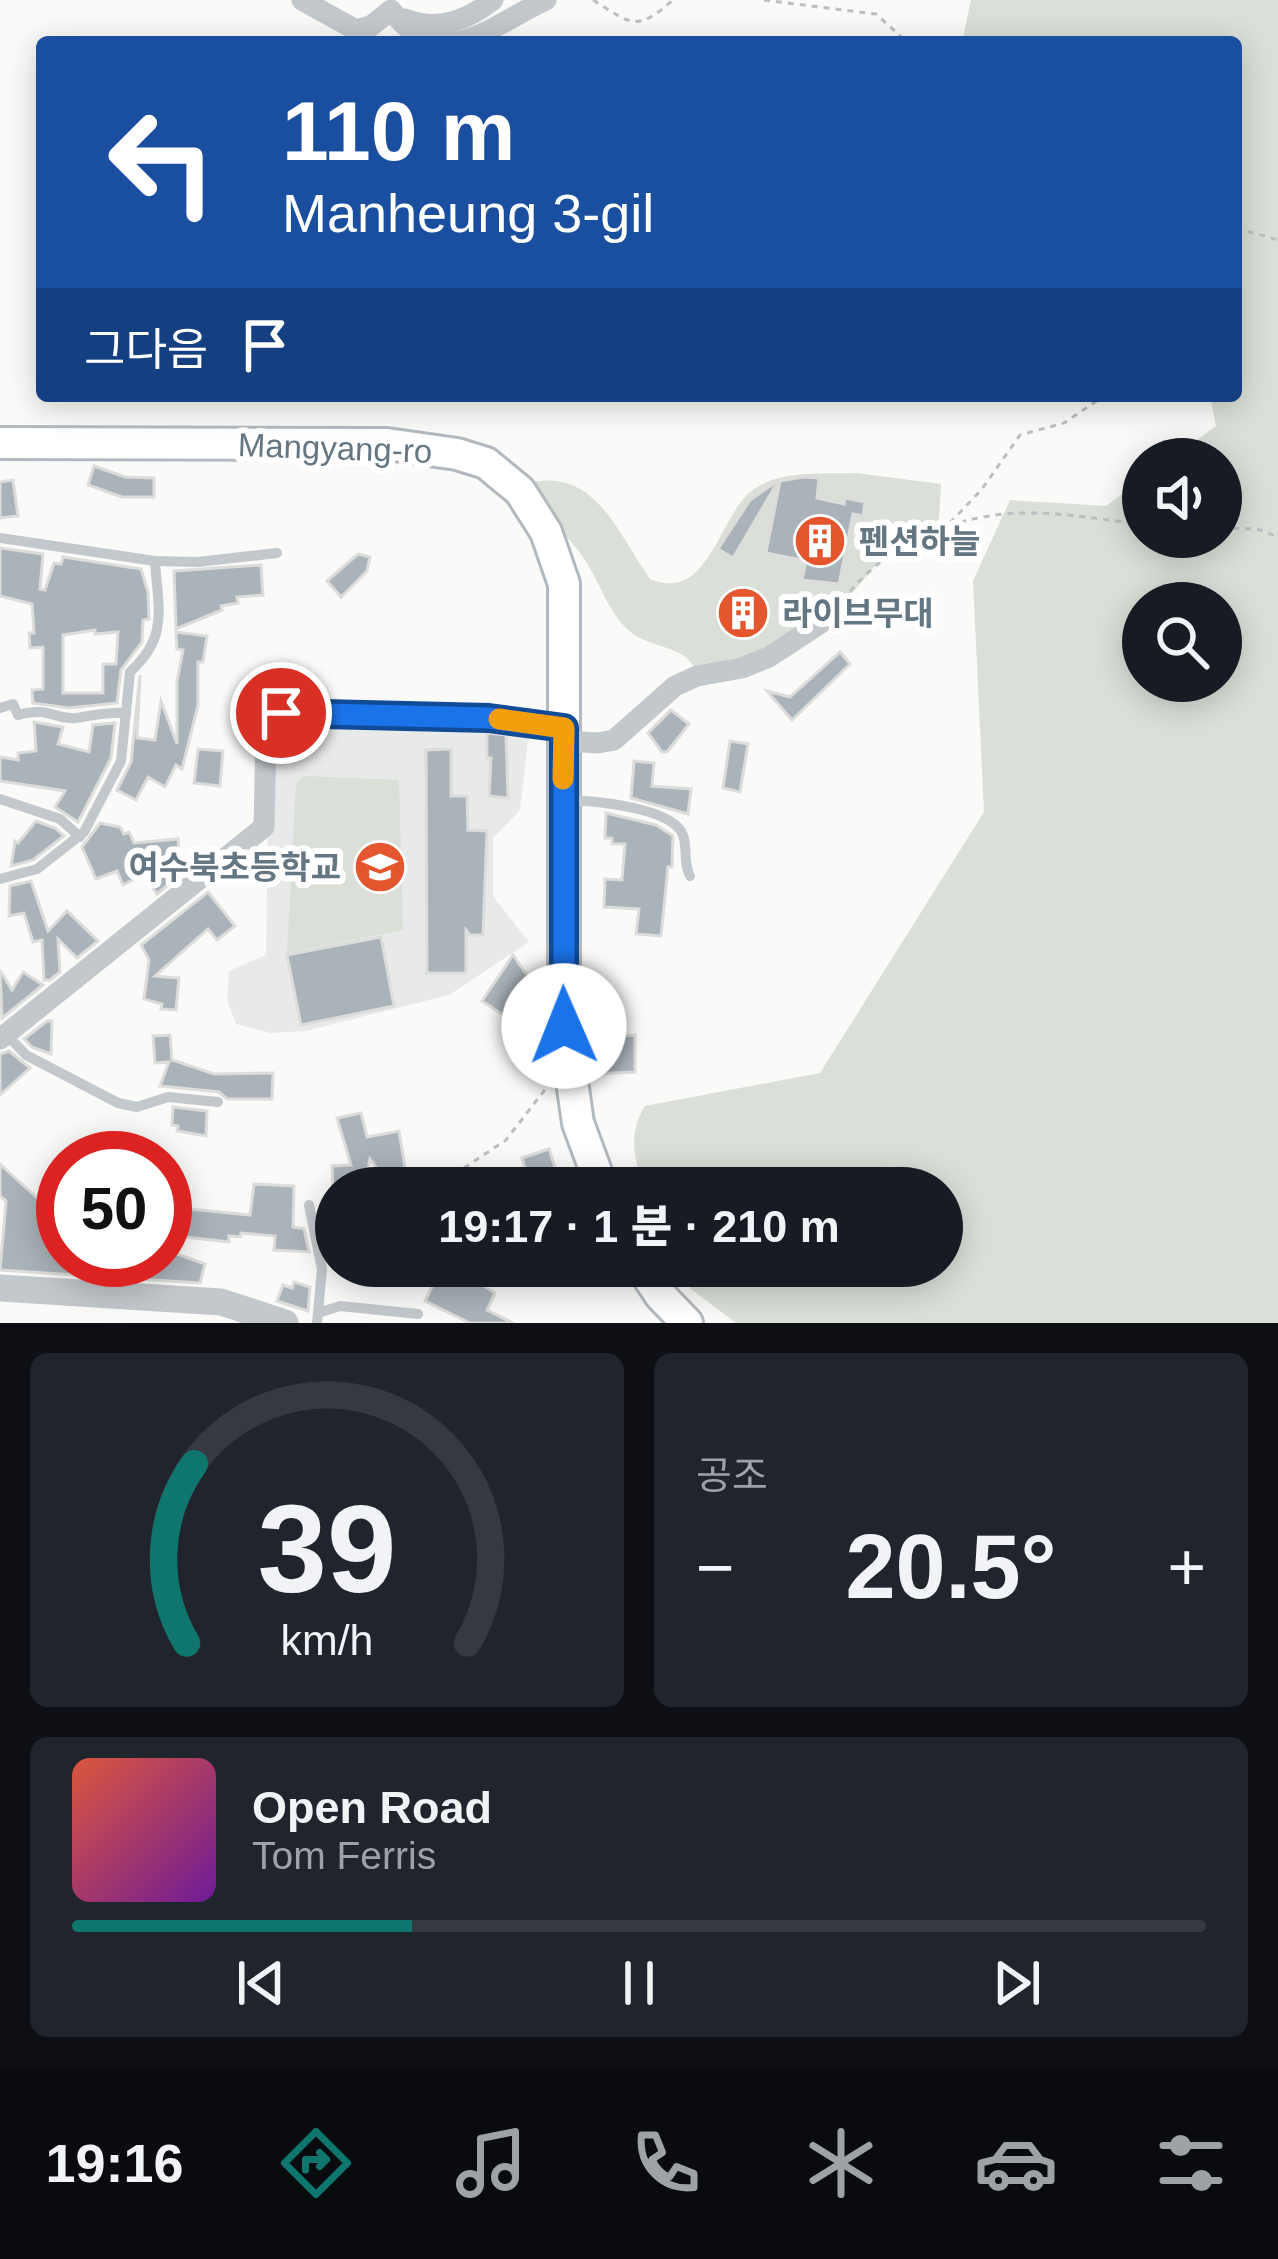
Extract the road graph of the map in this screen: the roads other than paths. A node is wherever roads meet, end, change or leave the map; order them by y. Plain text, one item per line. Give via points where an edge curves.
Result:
1 (302, 0) edge
2 (493, 0) edge
3 (546, 0) edge
4 (390, 5) edge
5 (423, 36) edge
6 (473, 36) edge
7 (0, 443) edge
8 (0, 538) edge
9 (277, 554) dead end
10 (154, 561) junction
11 (821, 623) road end
12 (0, 708) edge
13 (126, 713) junction
14 (564, 735) junction
15 (0, 800) edge
16 (562, 801) junction
17 (80, 837) junction
18 (690, 876) dead end
19 (0, 878) edge
20 (3, 1036) edge
21 (218, 1102) dead end
22 (594, 1167) edge
23 (309, 1205) dead end
24 (655, 1287) edge
25 (0, 1288) edge
26 (418, 1313) dead end
27 (318, 1318) edge
28 (285, 1323) edge
29 (687, 1323) edge

1 - 4 street via 361,30
2 - 4 street via 435,26 408,21
3 - 6 street
4 - 5 street via 410,33
7 - 14 main road, Mangyang-ro via 387,444 486,463 526,500 560,566
8 - 10 lane
9 - 10 lane
10 - 13 lane via 158,631 149,657 130,672
11 - 14 street via 769,657 675,686 614,740
12 - 13 lane via 72,718
13 - 17 lane via 121,761
14 - 16 main road, Mangyang-ro
14 - 20 street via 489,718 277,715 266,731 264,826
15 - 17 lane via 60,819
16 - 18 lane via 608,801 673,822 684,836
16 - 22 main road, Mangyang-ro via 567,1063
17 - 19 lane via 38,869
20 - 21 lane via 118,1103
23 - 27 lane via 322,1270
24 - 29 main road
25 - 28 street via 220,1302
26 - 27 lane via 348,1306

